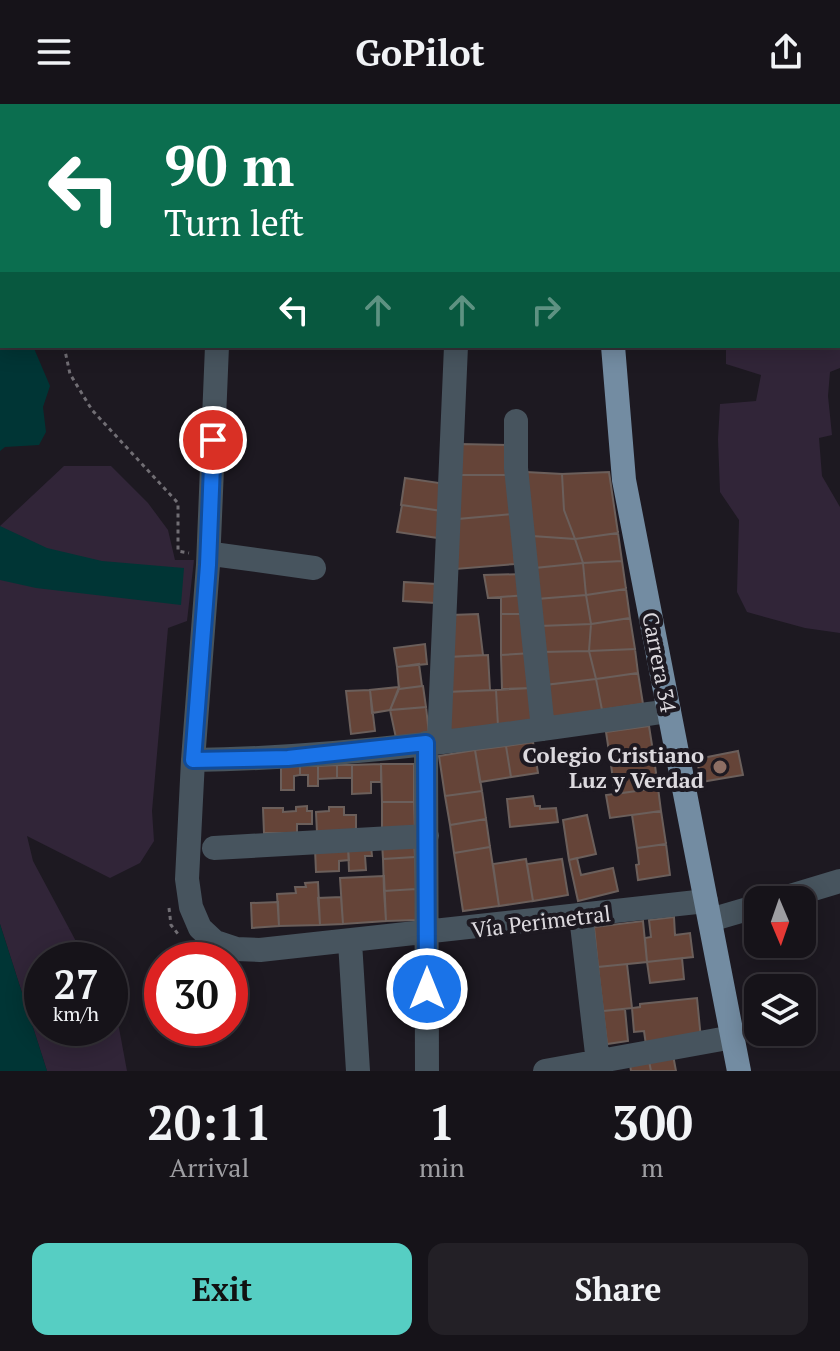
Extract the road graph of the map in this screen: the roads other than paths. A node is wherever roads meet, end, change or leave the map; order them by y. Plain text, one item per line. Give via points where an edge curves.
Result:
1 (217, 348) edge
2 (456, 348) edge
3 (613, 348) edge
4 (516, 421) dead end
5 (207, 558) junction
6 (314, 568) dead end
7 (669, 711) junction
8 (543, 729) junction
9 (433, 743) junction
10 (193, 760) junction
11 (427, 836) junction
12 (214, 848) dead end
13 (840, 881) edge
14 (816, 888) edge
15 (744, 907) edge
16 (708, 911) junction
17 (581, 916) junction
18 (427, 934) junction
19 (350, 942) junction
20 (733, 1037) junction
21 (599, 1066) edge
22 (358, 1071) edge
23 (427, 1071) edge
24 (545, 1071) edge
25 (739, 1071) edge

1 - 5 street, Vía Perimetral
2 - 9 street
3 - 7 main road, Carrera 34 via 624,480
4 - 8 street via 516,468
5 - 6 street
5 - 10 street, Vía Perimetral
7 - 8 street
7 - 16 main road, Carrera 34
8 - 9 street
9 - 10 street via 288,758
9 - 11 street
10 - 19 street, Vía Perimetral via 187,879 200,928 215,942 236,949
11 - 12 street
11 - 18 street
13 - 14 street
15 - 16 street, Vía Perimetral
16 - 17 street, Vía Perimetral
16 - 20 main road, Carrera 34
17 - 18 street, Vía Perimetral
17 - 21 street
18 - 19 street, Vía Perimetral
18 - 23 street
19 - 22 street
20 - 21 street
20 - 25 main road, Carrera 34
21 - 24 street

